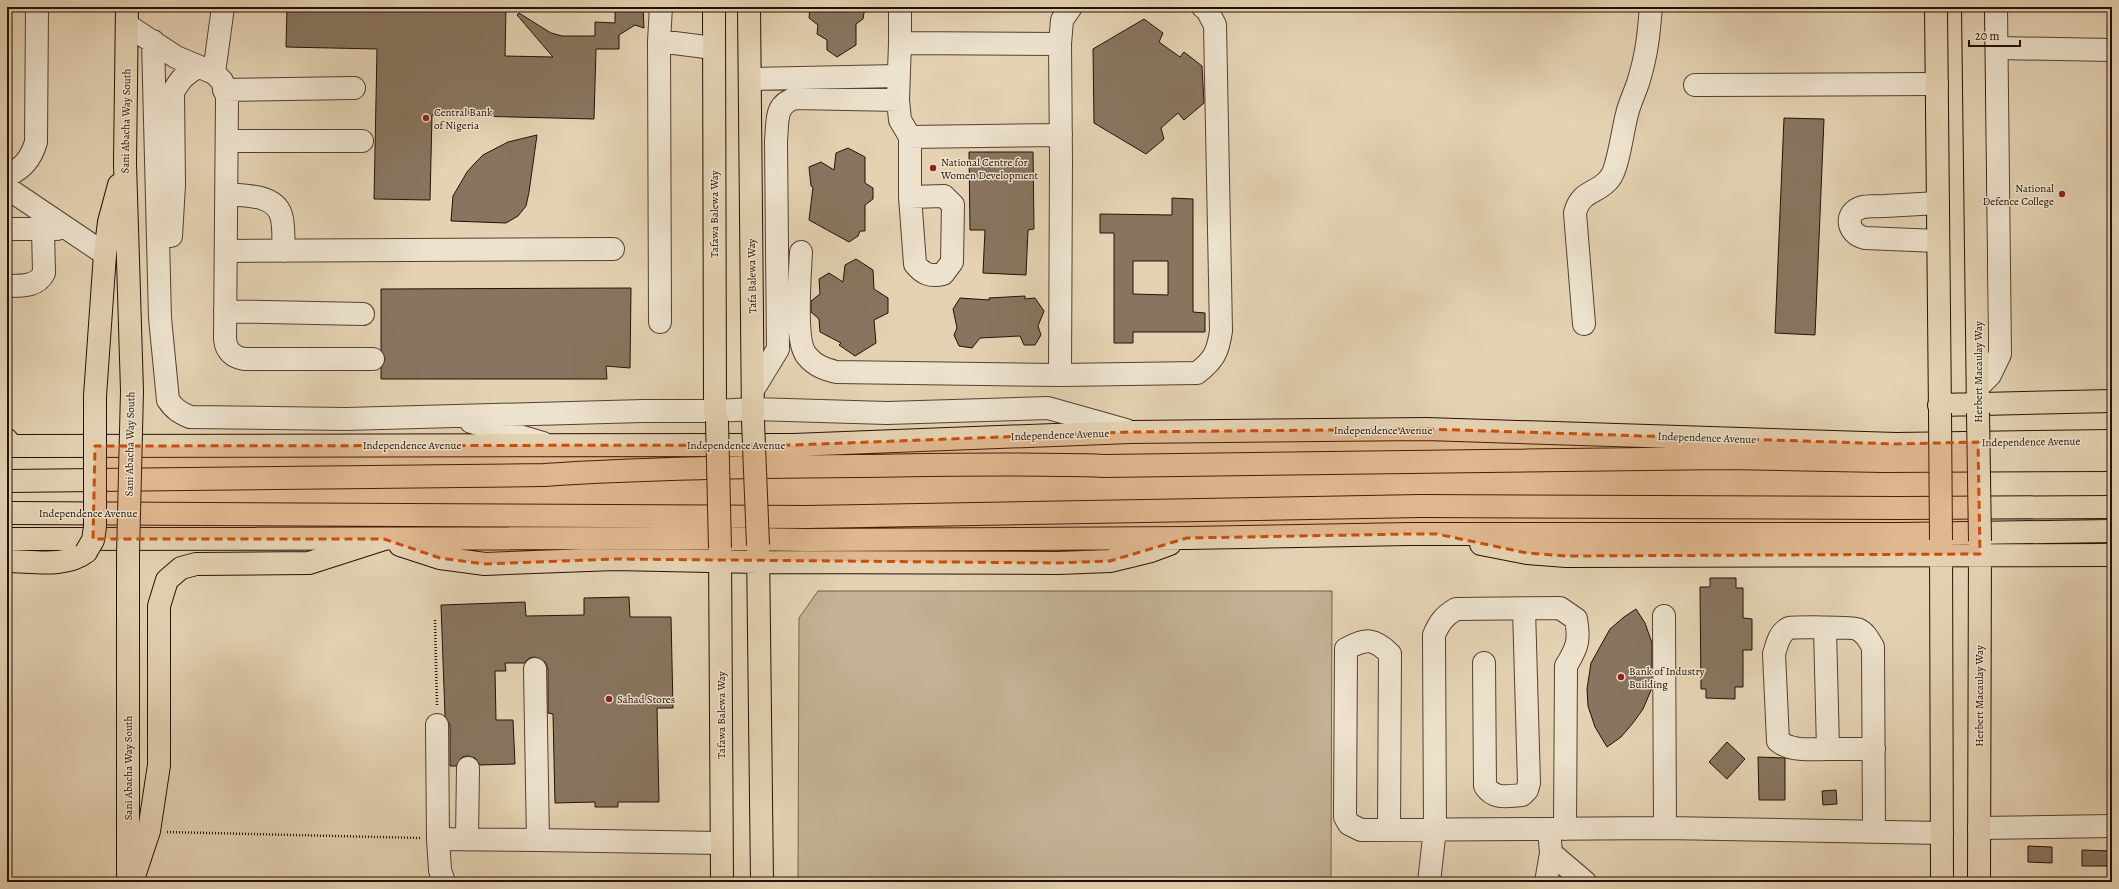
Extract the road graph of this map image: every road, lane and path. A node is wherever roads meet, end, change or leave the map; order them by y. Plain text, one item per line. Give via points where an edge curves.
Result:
1 (37, 7) edge
2 (223, 7) edge
3 (661, 7) edge
4 (714, 7) edge
5 (750, 7) edge
6 (900, 7) edge
7 (1071, 7) edge
8 (1202, 7) edge
9 (1651, 7) edge
10 (1936, 7) edge
11 (1973, 7) edge
12 (1996, 7) edge
13 (127, 16) edge
14 (153, 41) junction
15 (659, 41) junction
16 (900, 43) junction
17 (1060, 44) junction
18 (713, 48) junction
19 (1997, 48) junction
20 (2112, 50) edge
21 (898, 76) junction
22 (213, 77) junction
23 (750, 78) junction
24 (1937, 84) junction
25 (1695, 85) dead end
26 (354, 88) dead end
27 (898, 100) junction
28 (1061, 135) junction
29 (910, 136) junction
30 (227, 141) junction
31 (362, 141) dead end
32 (125, 163) junction
33 (7, 176) edge
34 (7, 188) edge
35 (227, 194) junction
36 (910, 197) dead end
37 (1938, 203) junction
38 (7, 229) edge
39 (43, 229) junction
40 (66, 229) junction
41 (1938, 241) junction
42 (613, 249) dead end
43 (284, 251) junction
44 (226, 252) junction
45 (801, 252) dead end
46 (106, 254) junction
47 (7, 286) edge
48 (225, 311) junction
49 (363, 314) dead end
50 (160, 318) junction
51 (660, 322) dead end
52 (1584, 324) dead end
53 (373, 359) dead end
54 (1060, 375) junction
55 (1978, 401) junction
56 (2112, 401) edge
57 (753, 407) junction
58 (1939, 409) junction
59 (451, 416) junction
60 (716, 416) junction
61 (346, 418) junction
62 (1131, 432) junction
63 (2112, 441) edge
64 (9, 444) edge
65 (550, 445) junction
66 (282, 446) junction
67 (2112, 460) edge
68 (7, 481) edge
69 (2112, 507) edge
70 (7, 513) edge
71 (2112, 531) edge
72 (1437, 534) junction
73 (1188, 538) junction
74 (7, 539) edge
75 (384, 539) junction
76 (1941, 547) junction
77 (1980, 548) junction
78 (758, 553) junction
79 (720, 555) junction
80 (2112, 555) edge
81 (7, 561) edge
82 (1524, 609) junction
83 (1664, 616) dead end
84 (435, 620) dead end
85 (1825, 628) junction
86 (1484, 663) dead end
87 (536, 669) dead end
88 (437, 725) joint
89 (1828, 749) junction
90 (1874, 749) junction
91 (468, 768) dead end
92 (2112, 826) edge
93 (1666, 828) junction
94 (1979, 828) junction
95 (1389, 829) junction
96 (1435, 829) junction
97 (1557, 829) junction
98 (149, 831) junction
99 (1874, 831) junction
100 (1942, 833) junction
101 (438, 839) junction
102 (467, 840) junction
103 (538, 840) junction
104 (721, 843) junction
105 (1551, 853) junction
106 (128, 882) edge
107 (132, 882) edge
108 (444, 882) edge
109 (722, 882) edge
110 (762, 882) edge
111 (1429, 882) edge
112 (1546, 882) edge
113 (1586, 882) edge
114 (1942, 882) edge
115 (1979, 882) edge

1 - 33 street via 36,142 24,165
2 - 22 street
3 - 15 street
4 - 18 main road, Tafawa Balewa Way
5 - 23 main road, Tafa Balewa Way
6 - 16 street
7 - 17 street via 1062,20
8 - 54 street via 1207,10 1215,25 1221,331 1219,347 1211,362 1197,374
9 - 52 street via 1647,52 1627,113 1613,174 1604,185 1588,192 1581,199 1575,213
10 - 24 main road
11 - 55 main road, Herbert Macaulay Way
12 - 19 street
13 - 14 street
13 - 32 main road, Sani Abacha Way South
14 - 22 street
14 - 50 street
15 - 18 street
15 - 51 street
16 - 17 street
16 - 21 street
17 - 28 street
18 - 60 main road, Tafawa Balewa Way
19 - 20 street
19 - 55 street via 2000,354
21 - 23 street
21 - 27 street
22 - 26 street
22 - 30 street via 227,97
22 - 50 street via 189,71 173,92 174,185 170,271
23 - 57 main road, Tafa Balewa Way
24 - 25 street
24 - 37 main road
27 - 29 street via 900,120
27 - 57 street via 796,98 785,101 779,109 776,141 778,349
28 - 29 street
28 - 54 street
29 - 36 street
30 - 31 street
30 - 35 street
32 - 46 main road via 109,222
32 - 106 main road, Sani Abacha Way South, bridge via 132,391 128,555
34 - 40 street
35 - 43 street via 257,196 273,204 282,218
35 - 44 street
37 - 41 main road
37 - 41 street via 1863,207 1852,214 1850,223 1851,230 1857,236 1865,238
38 - 39 street
39 - 40 street
39 - 47 street via 42,278 33,284
40 - 46 street
41 - 58 main road
42 - 43 street
43 - 44 street
44 - 48 street
45 - 54 street via 799,336 806,355 818,366 836,372
46 - 81 main road, bridge via 95,396 93,540 86,552 78,558 66,561
48 - 49 street
48 - 53 street via 225,345 238,358
50 - 61 street via 168,400 173,408 182,414 190,417
55 - 56 main road
55 - 58 main road
55 - 77 main road, Herbert Macaulay Way, bridge
57 - 60 street
57 - 62 street via 888,412 1048,408
57 - 78 main road, Tafa Balewa Way, bridge
58 - 76 main road, bridge
59 - 60 street
59 - 61 street
59 - 65 street
60 - 79 main road, bridge
61 - 66 street
62 - 63 main road, Independence Avenue via 1426,429 1896,444
62 - 65 main road, Independence Avenue via 794,445
64 - 66 main road, Independence Avenue
65 - 66 main road, Independence Avenue
67 - 68 main road, Independence Avenue via 1883,461 1727,458 1104,466 1054,464 699,467 544,475
69 - 70 main road, Independence Avenue via 1421,506 807,517
71 - 72 main road via 1899,534
72 - 73 main road
72 - 76 main road via 1527,552 1566,556
73 - 75 main road
73 - 78 main road via 1151,551 1110,561 1058,563
74 - 75 main road
75 - 79 main road via 440,558 485,564
75 - 98 main road via 309,563 196,564 181,568 167,580 159,606 159,766
76 - 77 main road
76 - 100 main road
77 - 80 main road
77 - 94 main road, Herbert Macaulay Way
78 - 79 main road
78 - 110 main road, Tafa Balewa Way
79 - 104 main road, Tafawa Balewa Way
82 - 86 street via 1529,783 1522,795 1498,796 1489,792 1485,786
82 - 96 street via 1456,609 1438,624 1434,635
82 - 97 street via 1560,608 1576,619 1579,637 1576,650 1566,666
83 - 93 street
84 - 88 path
85 - 89 street
85 - 89 street via 1791,628 1783,633 1774,654 1778,741 1792,749
85 - 90 street via 1857,629 1868,636 1873,647
87 - 103 street
88 - 101 street
89 - 90 street
90 - 99 street
91 - 102 street
92 - 94 street
93 - 97 street
93 - 99 street
94 - 115 main road, Herbert Macaulay Way
95 - 95 street via 1361,830 1349,824 1345,817 1346,650 1356,643 1369,640 1381,645 1390,654
95 - 96 street
96 - 97 street
96 - 111 street
97 - 105 street
98 - 101 path
98 - 107 main road
99 - 100 street
100 - 114 main road
101 - 102 street
101 - 108 street via 440,870
102 - 103 street
103 - 104 street
104 - 109 main road, Tafawa Balewa Way
105 - 112 street
105 - 113 street

